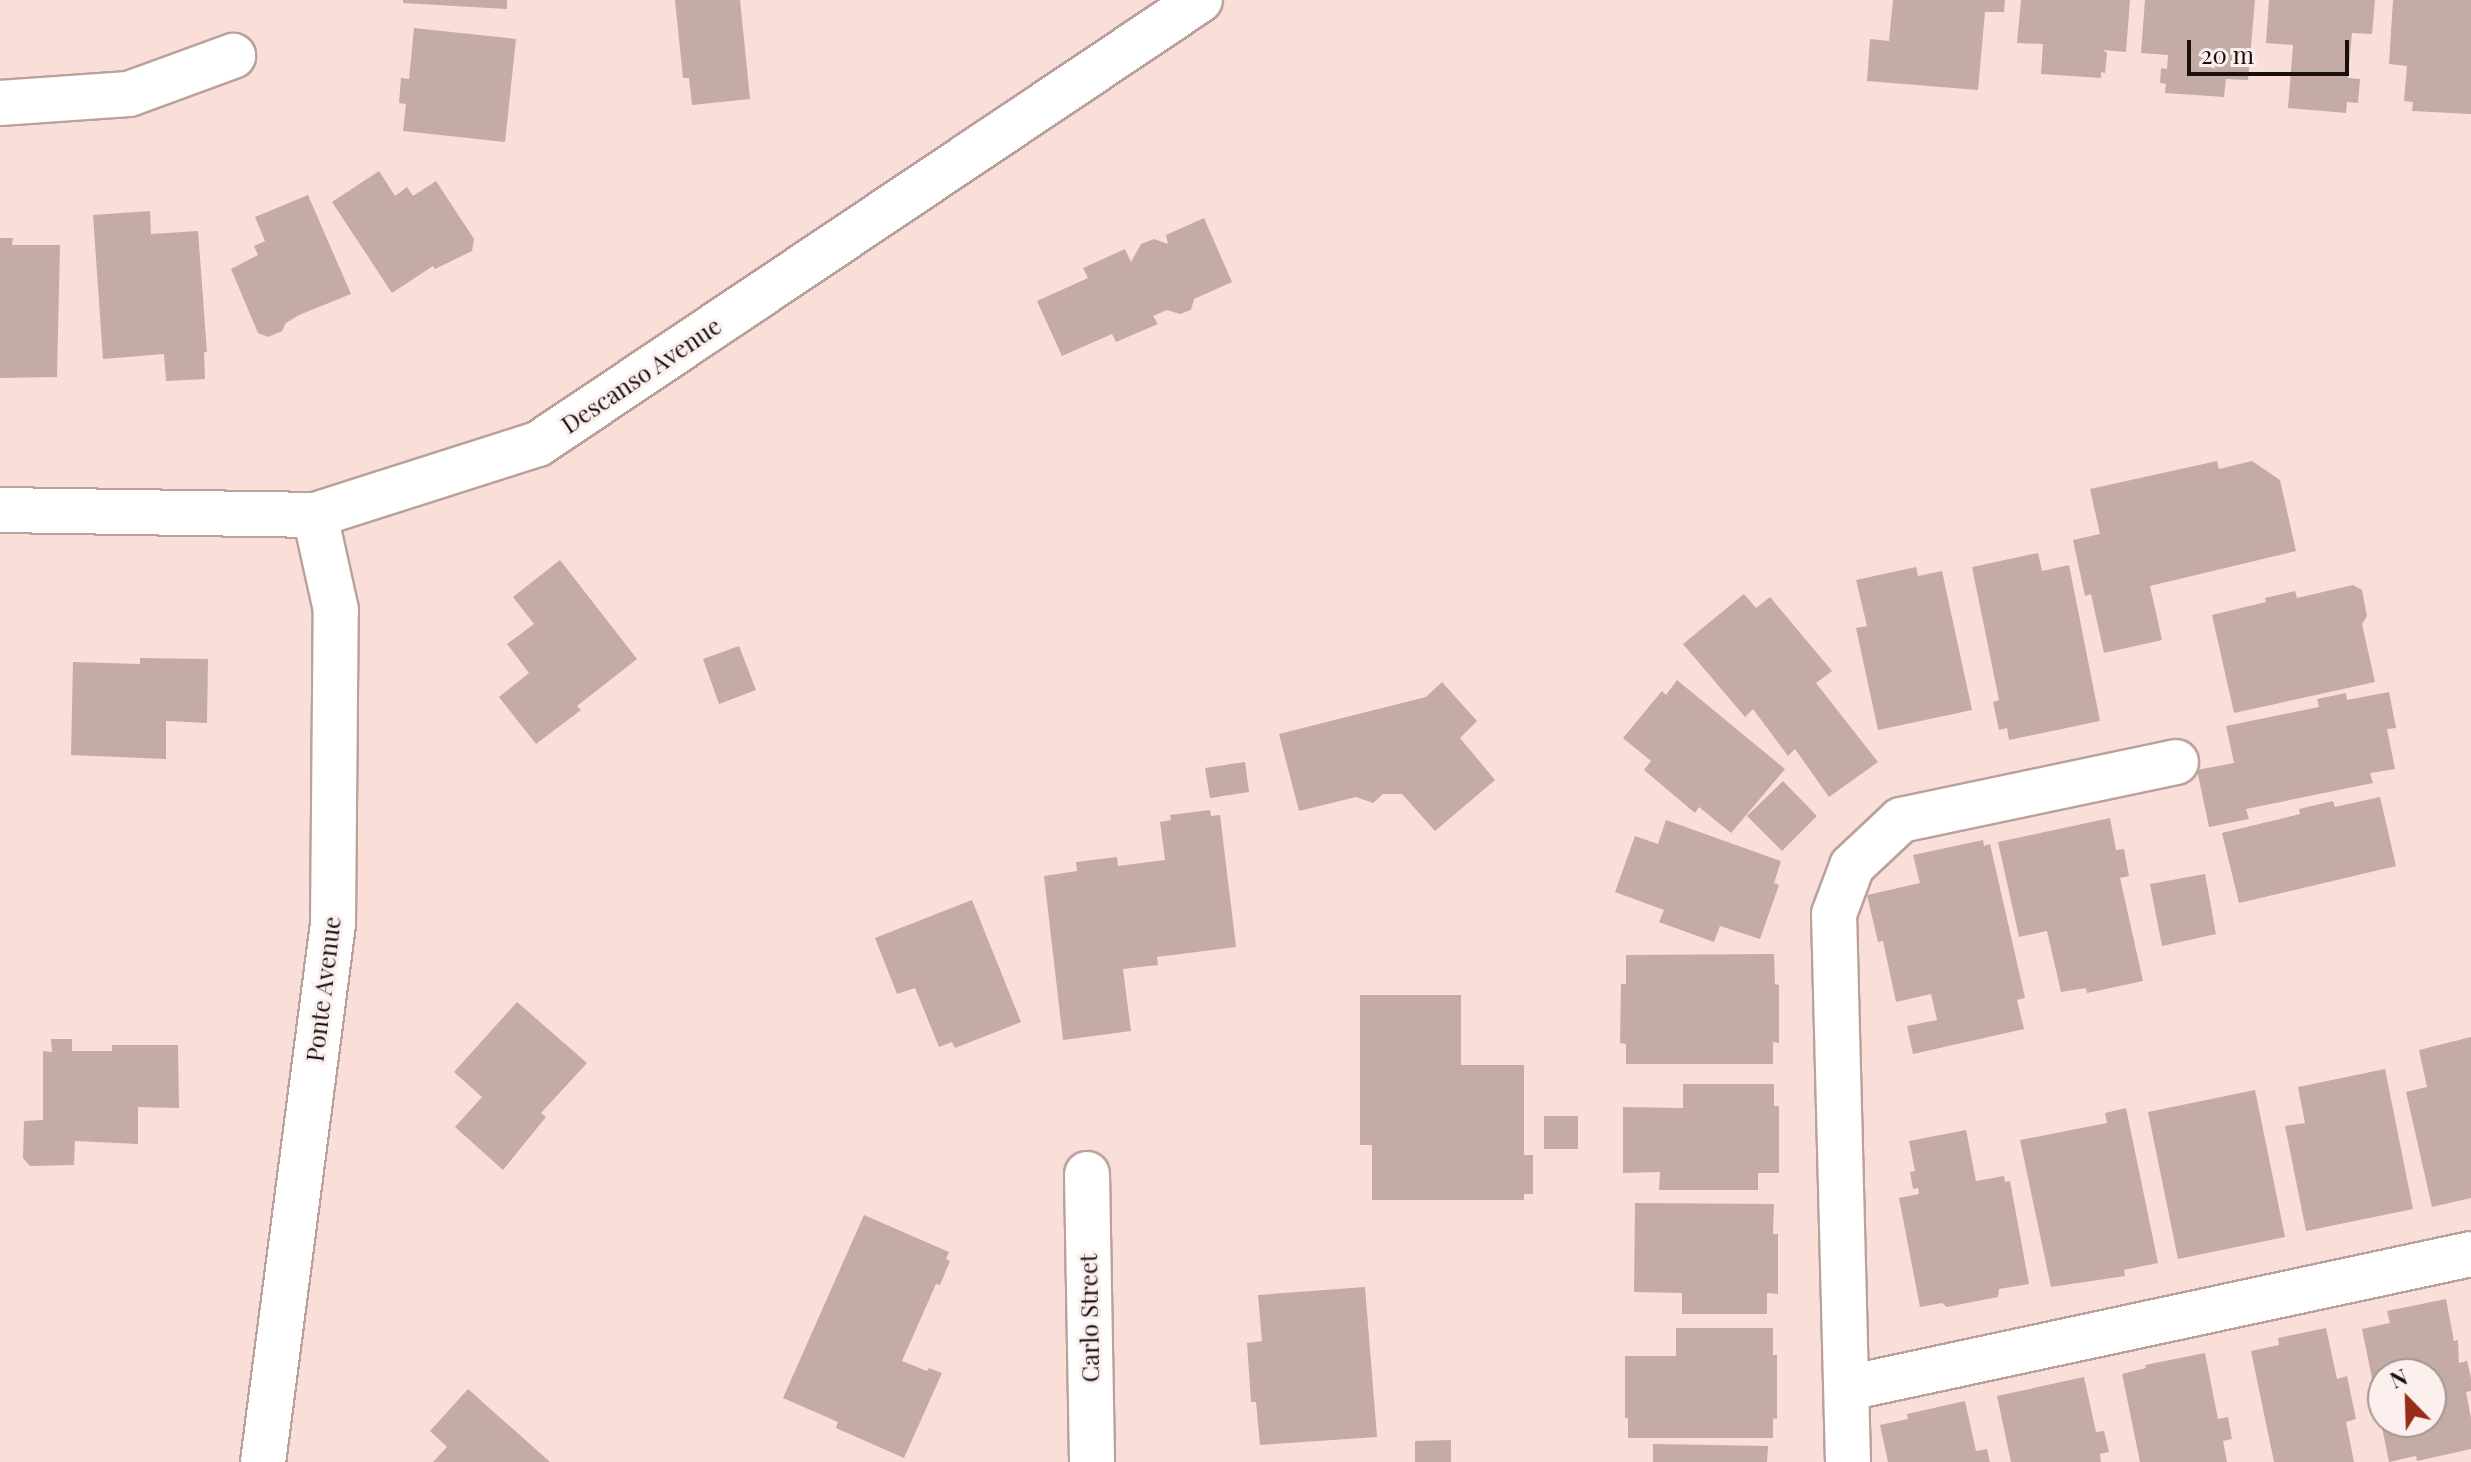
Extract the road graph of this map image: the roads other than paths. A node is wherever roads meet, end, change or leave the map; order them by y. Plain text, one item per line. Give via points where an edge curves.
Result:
1 (1200, 0) edge
2 (233, 56) dead end
3 (0, 103) edge
4 (0, 510) edge
5 (315, 515) junction
6 (2176, 762) dead end
7 (1087, 1174) dead end
8 (2471, 1254) edge
9 (1848, 1388) junction
10 (263, 1462) edge
11 (1092, 1462) edge
12 (1848, 1462) edge

1 - 5 street, Descanso Avenue via 538,444
2 - 3 street via 129,94
4 - 5 street, Descanso Avenue
5 - 10 street, Ponte Avenue via 336,610 333,924
6 - 9 street via 1901,820 1852,866 1834,914
7 - 11 street, Carlo Street
8 - 9 street
9 - 12 street

